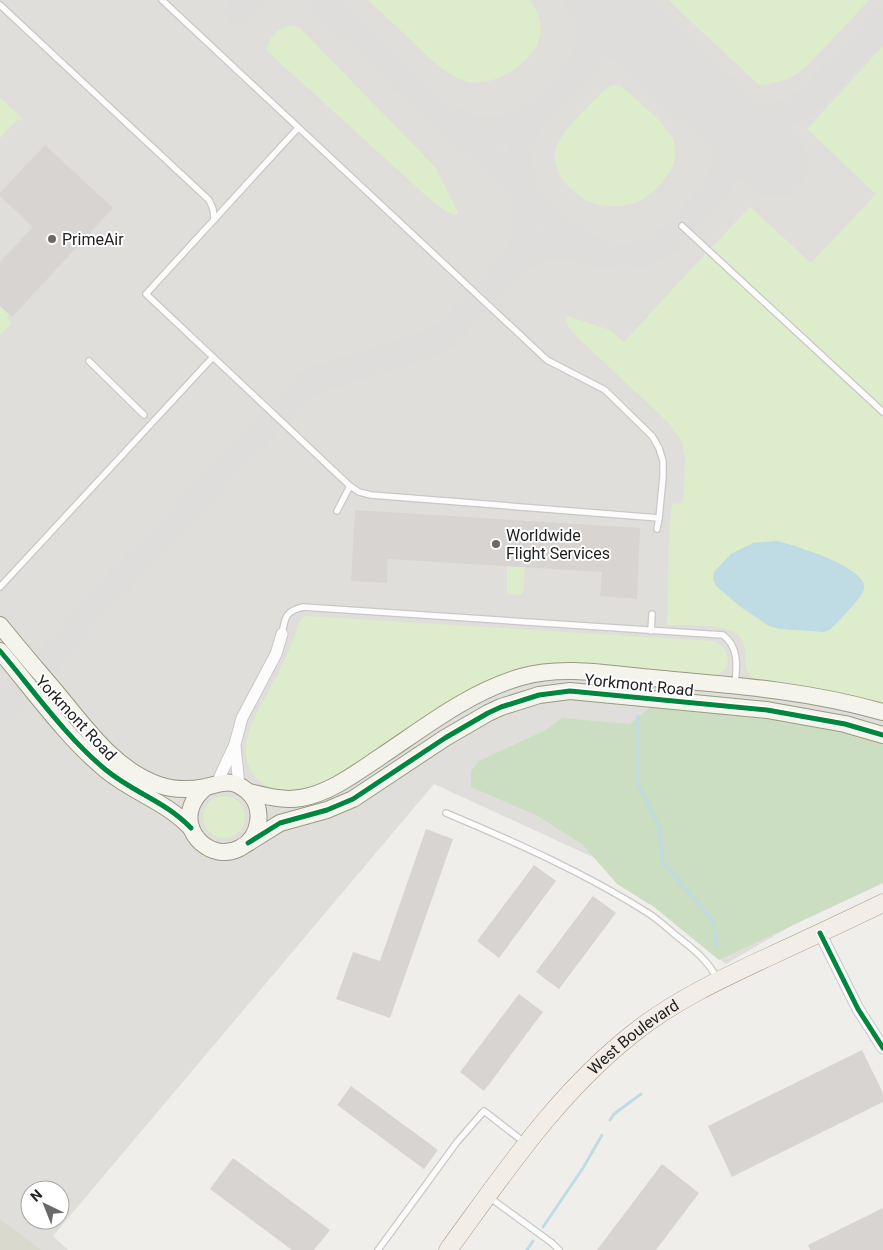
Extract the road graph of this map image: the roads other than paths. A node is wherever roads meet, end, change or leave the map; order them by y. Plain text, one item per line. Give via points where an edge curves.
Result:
1 (162, 0) edge
2 (0, 4) edge
3 (298, 128) junction
4 (214, 220) junction
5 (682, 226) dead end
6 (213, 357) junction
7 (88, 361) dead end
8 (883, 412) edge
9 (144, 415) dead end
10 (350, 486) junction
11 (337, 511) dead end
12 (659, 518) junction
13 (657, 529) dead end
14 (0, 587) edge
15 (652, 614) dead end
16 (0, 625) edge
17 (651, 631) junction
18 (282, 634) joint
19 (0, 651) edge
20 (735, 686) junction
21 (733, 707) junction
22 (883, 712) edge
23 (883, 735) edge
24 (235, 744) junction
25 (212, 785) junction
26 (244, 789) junction
27 (446, 813) dead end
28 (191, 828) junction
29 (248, 843) junction
30 (883, 903) edge
31 (820, 933) junction
32 (718, 980) junction
33 (883, 1048) edge
34 (526, 1144) junction
35 (488, 1196) junction
36 (378, 1250) edge
37 (448, 1250) edge
38 (559, 1250) edge

1 - 3 lane
2 - 4 lane via 209,200
3 - 4 lane
3 - 12 lane via 546,360 605,390 652,436 662,461
4 - 6 lane via 146,294
5 - 8 lane
6 - 10 lane
6 - 14 lane
7 - 9 lane
10 - 11 lane
10 - 12 lane via 371,495
12 - 13 lane
15 - 17 lane
16 - 25 street, Yorkmont Road via 93,736 122,765 141,778 168,788
17 - 18 lane via 303,607 288,613
17 - 20 lane via 723,636 730,640 737,662
18 - 24 street via 276,654 242,718
19 - 28 street, Yorkmont Road via 92,758 120,781 166,806
20 - 21 street
20 - 22 street, Yorkmont Road via 807,694
20 - 26 street, Yorkmont Road via 566,671 535,674 504,683 468,700 324,791 301,798 282,799
21 - 23 street, Yorkmont Road via 806,716
21 - 29 street, Yorkmont Road via 570,691 539,695 500,707 476,719 353,799 280,823
24 - 25 street
24 - 26 street
25 - 26 street, Yorkmont Road via 228,782
25 - 28 street via 198,795 192,805 189,816
26 - 29 street via 255,801 259,818 255,834
27 - 32 lane via 577,873 649,914 705,960
28 - 29 street, Yorkmont Road via 196,838 215,851 227,852
30 - 31 main road, West Boulevard
31 - 32 main road, West Boulevard
31 - 33 street via 858,1009
32 - 34 main road, West Boulevard via 663,1012 612,1051 575,1086
34 - 35 main road, West Boulevard
34 - 36 lane via 484,1111 457,1142
35 - 37 main road, West Boulevard
35 - 38 lane

